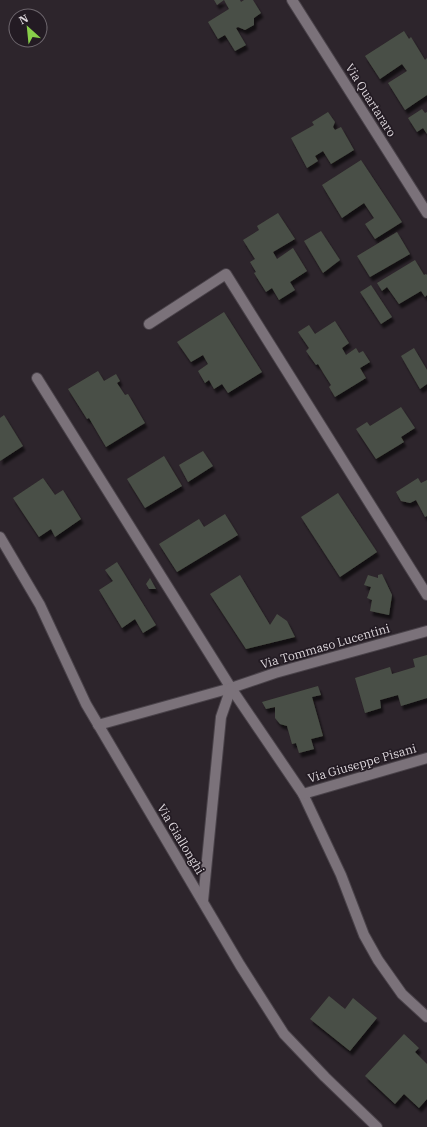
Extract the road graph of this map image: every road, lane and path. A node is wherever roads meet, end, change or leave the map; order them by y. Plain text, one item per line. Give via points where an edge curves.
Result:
1 (292, 0) edge
2 (427, 213) edge
3 (148, 324) dead end
4 (37, 378) dead end
5 (0, 537) edge
6 (427, 595) edge
7 (427, 631) edge
8 (231, 688) junction
9 (98, 725) junction
10 (427, 758) edge
11 (303, 794) junction
12 (203, 901) junction
13 (427, 1017) edge
14 (377, 1127) edge

1 - 2 street, Via Quartararo
3 - 6 street via 226,274
4 - 8 street
5 - 9 street, Via Giallonghi via 40,605
7 - 8 street, Via Tommaso Lucentini via 275,673
8 - 9 street, Via Tommaso Lucentini
8 - 11 street
8 - 12 street via 221,717
9 - 12 street, Via Giallonghi
10 - 11 street, Via Giuseppe Pisani
11 - 13 street via 341,875 364,935 402,994
12 - 14 street, Via Giallonghi via 284,1034

